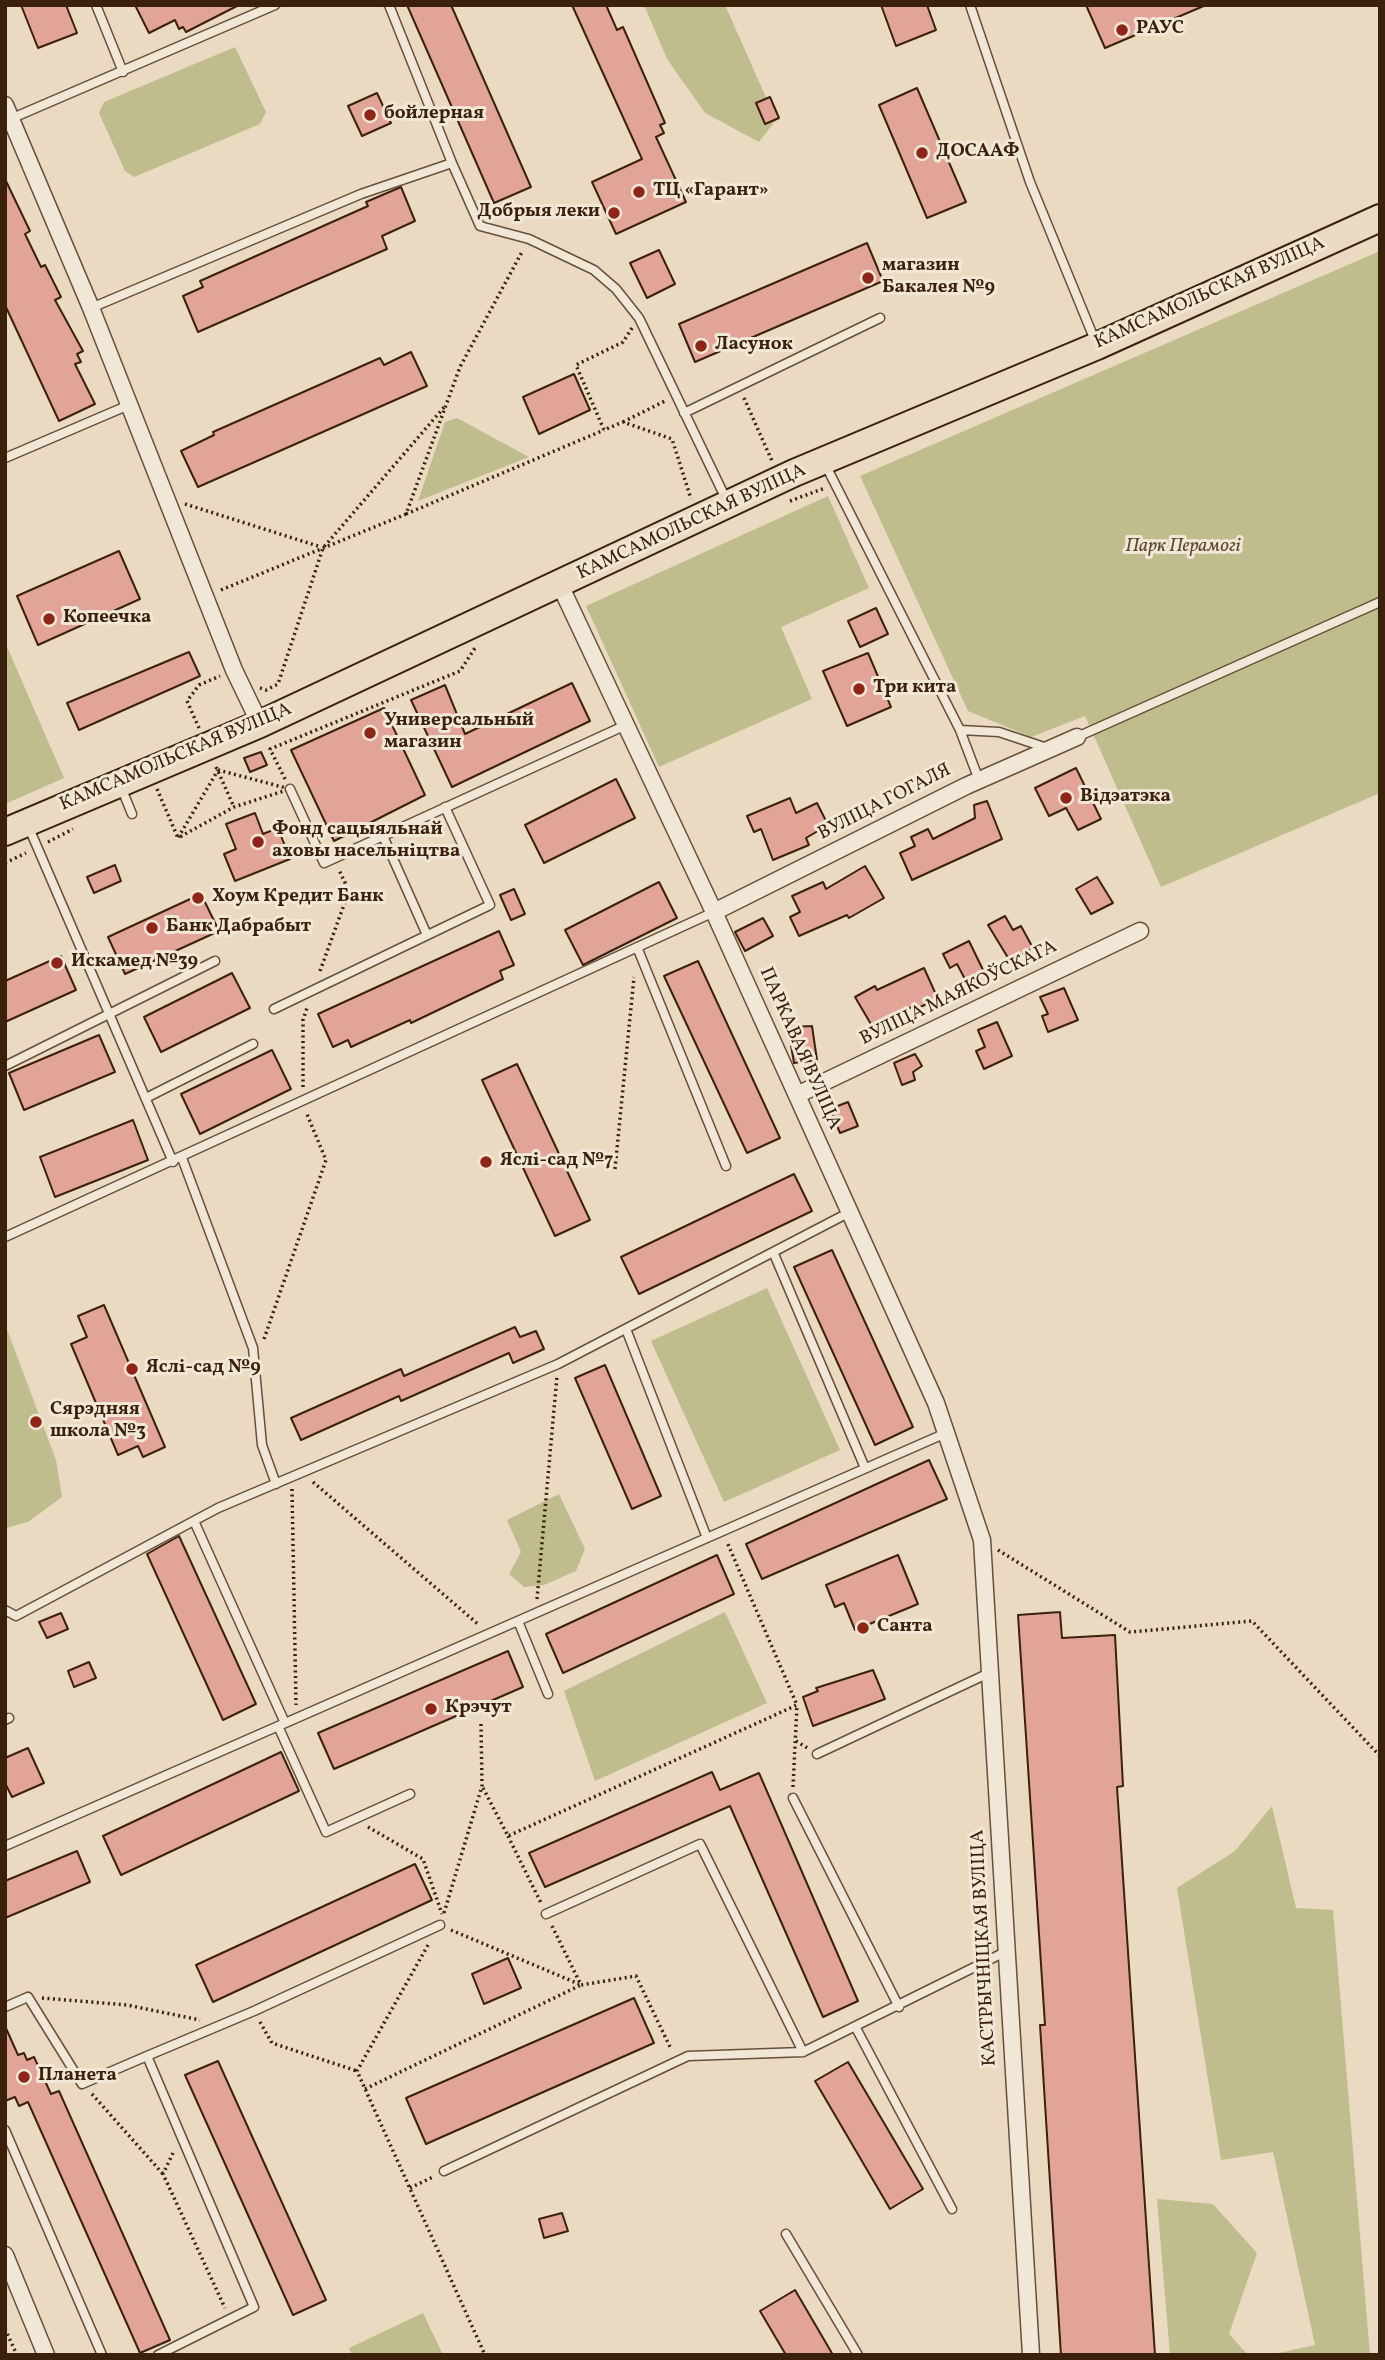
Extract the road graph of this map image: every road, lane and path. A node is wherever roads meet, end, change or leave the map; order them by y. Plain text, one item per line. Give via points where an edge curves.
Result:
1 (96, 5) edge
2 (275, 5) edge
3 (389, 5) edge
4 (970, 5) edge
5 (123, 72) junction
6 (7, 115) edge
7 (452, 163) junction
8 (1380, 218) edge
9 (529, 239) junction
10 (91, 308) junction
11 (639, 318) junction
12 (880, 318) dead end
13 (1097, 346) junction
14 (738, 387) junction
15 (676, 395) junction
16 (130, 405) junction
17 (446, 405) junction
18 (684, 413) junction
19 (623, 422) junction
20 (604, 430) junction
21 (5, 458) edge
22 (774, 464) dead end
23 (830, 474) junction
24 (166, 498) junction
25 (691, 499) dead end
26 (788, 502) dead end
27 (729, 505) junction
28 (406, 514) junction
29 (323, 548) junction
30 (559, 583) junction
31 (205, 597) junction
32 (1380, 602) edge
33 (479, 642) dead end
34 (234, 670) junction
35 (260, 724) junction
36 (626, 725) junction
37 (960, 730) junction
38 (1077, 737) joint
39 (1050, 749) junction
40 (212, 758) junction
41 (979, 780) junction
42 (120, 783) junction
43 (290, 789) junction
44 (145, 794) dead end
45 (234, 807) junction
46 (445, 807) junction
47 (132, 814) dead end
48 (85, 823) dead end
49 (16, 827) edge
50 (383, 836) junction
51 (178, 838) junction
52 (37, 847) junction
53 (5, 863) edge
54 (714, 912) junction
55 (1140, 931) dead end
56 (427, 935) junction
57 (637, 947) junction
58 (215, 961) dead end
59 (274, 1009) dead end
60 (109, 1012) junction
61 (253, 1044) dead end
62 (5, 1066) edge
63 (797, 1095) junction
64 (146, 1098) junction
65 (177, 1160) junction
66 (726, 1166) dead end
67 (615, 1170) dead end
68 (850, 1212) junction
69 (5, 1237) edge
70 (774, 1254) junction
71 (626, 1329) junction
72 (558, 1364) junction
73 (946, 1433) junction
74 (865, 1468) junction
75 (302, 1472) junction
76 (292, 1477) junction
77 (276, 1484) junction
78 (194, 1521) junction
79 (722, 1531) junction
80 (707, 1538) junction
81 (982, 1540) junction
82 (5, 1610) edge
83 (536, 1613) junction
84 (518, 1620) junction
85 (489, 1633) junction
86 (992, 1672) junction
87 (548, 1694) dead end
88 (797, 1705) junction
89 (297, 1718) junction
90 (282, 1724) junction
91 (481, 1724) dead end
92 (817, 1754) dead end
93 (1380, 1756) edge
94 (482, 1786) junction
95 (410, 1794) dead end
96 (793, 1798) joint
97 (355, 1819) junction
98 (508, 1836) junction
99 (5, 1846) edge
100 (546, 1914) junction
101 (441, 1921) junction
102 (1005, 1952) junction
103 (581, 1985) junction
104 (28, 1997) junction
105 (5, 2007) edge
106 (899, 2007) junction
107 (254, 2011) junction
108 (223, 2024) junction
109 (856, 2028) junction
110 (803, 2052) junction
111 (147, 2056) junction
112 (677, 2062) junction
113 (357, 2071) junction
114 (82, 2084) junction
115 (365, 2089) junction
116 (5, 2130) edge
117 (182, 2137) junction
118 (444, 2171) joint
119 (163, 2174) junction
120 (410, 2188) junction
121 (952, 2209) dead end
122 (786, 2234) dead end
123 (5, 2255) edge
124 (230, 2319) junction
125 (5, 2329) edge
126 (17, 2355) edge
127 (46, 2355) edge
128 (102, 2355) edge
129 (158, 2355) edge
130 (485, 2355) edge
131 (858, 2355) edge
132 (1031, 2355) edge

1 - 5 lane
2 - 5 lane
3 - 7 lane
4 - 13 lane via 1030,181
5 - 6 lane
6 - 10 street
7 - 9 lane via 481,226
7 - 10 lane via 361,194
8 - 13 main road, КАМСАМОЛЬСКАЯ ВУЛІЦА
9 - 11 lane via 594,270
9 - 17 path via 460,368
10 - 16 street
11 - 15 lane
11 - 20 path via 623,342 576,365
12 - 14 lane
13 - 23 main road, КАМСАМОЛЬСКАЯ ВУЛІЦА
14 - 18 lane
14 - 22 path
15 - 18 lane
15 - 19 path
16 - 21 lane
16 - 24 street
17 - 28 path
17 - 29 path
18 - 27 lane
19 - 20 path
19 - 25 path via 672,439
20 - 28 path
23 - 26 path
23 - 27 main road, КАМСАМОЛЬСКАЯ ВУЛІЦА via 794,473
23 - 37 lane
24 - 29 path
24 - 31 street
27 - 30 main road, КАМСАМОЛЬСКАЯ ВУЛІЦА
28 - 29 path
29 - 31 path
29 - 34 path via 278,684 266,690 250,684 242,667
30 - 35 main road, КАМСАМОЛЬСКАЯ ВУЛІЦА
30 - 36 street, ПАРКАВАЯ ВУЛІЦА
31 - 34 street
32 - 38 lane
33 - 43 path via 460,671 270,749
34 - 35 street
34 - 40 path via 199,685 187,701
35 - 40 main road, КАМСАМОЛЬСКАЯ ВУЛІЦА
36 - 46 lane
36 - 54 street, ПАРКАВАЯ ВУЛІЦА
37 - 39 lane via 999,733
37 - 41 lane
38 - 39 street, ВУЛІЦА ГОГАЛЯ
39 - 41 street, ВУЛІЦА ГОГАЛЯ
40 - 42 main road, КАМСАМОЛЬСКАЯ ВУЛІЦА
40 - 43 path
40 - 45 path
40 - 51 path
41 - 54 street, ВУЛІЦА ГОГАЛЯ
42 - 47 lane
42 - 49 main road, КАМСАМОЛЬСКАЯ ВУЛІЦА
43 - 45 path
43 - 50 lane via 324,863
44 - 51 path via 157,788
45 - 51 path
46 - 50 lane
46 - 56 lane via 489,905
48 - 52 path
49 - 52 lane
50 - 56 lane
52 - 53 path
52 - 60 lane
54 - 57 lane
54 - 63 street, ПАРКАВАЯ ВУЛІЦА
55 - 63 street, ВУЛІЦА МАЯКОЎСКАГА
56 - 59 lane
57 - 65 lane
57 - 66 lane
57 - 67 path
58 - 60 lane
60 - 62 lane
60 - 64 lane
61 - 64 lane
63 - 68 street, ПАРКАВАЯ ВУЛІЦА
64 - 65 lane
65 - 69 lane
65 - 77 lane via 253,1348 262,1445
68 - 70 lane
68 - 73 street, ПАРКАВАЯ ВУЛІЦА
70 - 71 lane
70 - 74 lane
71 - 72 lane
71 - 80 lane
72 - 75 lane
72 - 83 path
73 - 74 lane
73 - 81 street, ПАРКАВАЯ ВУЛІЦА
74 - 79 lane
75 - 76 lane
75 - 85 path
76 - 77 lane
76 - 89 path
77 - 78 lane
78 - 82 lane via 16,1616
78 - 90 lane
79 - 80 lane
79 - 88 path
80 - 83 lane
81 - 86 street, КАСТРЫЧНІЦКАЯ ВУЛІЦА
81 - 93 path via 1130,1632 1252,1621
83 - 84 lane
84 - 85 lane
84 - 87 lane
85 - 89 lane
86 - 92 lane
86 - 102 street, КАСТРЫЧНІЦКАЯ ВУЛІЦА
88 - 96 path
88 - 98 path
89 - 90 lane
90 - 97 lane via 326,1832
90 - 99 lane
91 - 94 path
94 - 98 path
94 - 101 path
95 - 97 lane
96 - 106 lane
97 - 101 path via 423,1859
98 - 100 path
100 - 103 path
100 - 110 lane via 700,1844
101 - 103 path
101 - 107 lane
101 - 113 path
102 - 106 lane
102 - 132 street, КАСТРЫЧНІЦКАЯ ВУЛІЦА
103 - 112 path via 636,1976
103 - 115 path
104 - 105 lane
104 - 108 path via 127,2005
104 - 114 lane
106 - 109 lane
107 - 108 lane
107 - 113 path via 272,2043
108 - 111 lane
109 - 110 lane
109 - 121 lane
110 - 112 lane via 688,2056
111 - 114 lane
111 - 117 lane
112 - 118 lane
113 - 115 path
114 - 119 path
115 - 120 path
116 - 128 lane
117 - 119 path
117 - 124 lane via 254,2307
118 - 120 path
119 - 124 path
120 - 130 path
122 - 131 lane
123 - 127 street
124 - 129 lane
125 - 126 path

